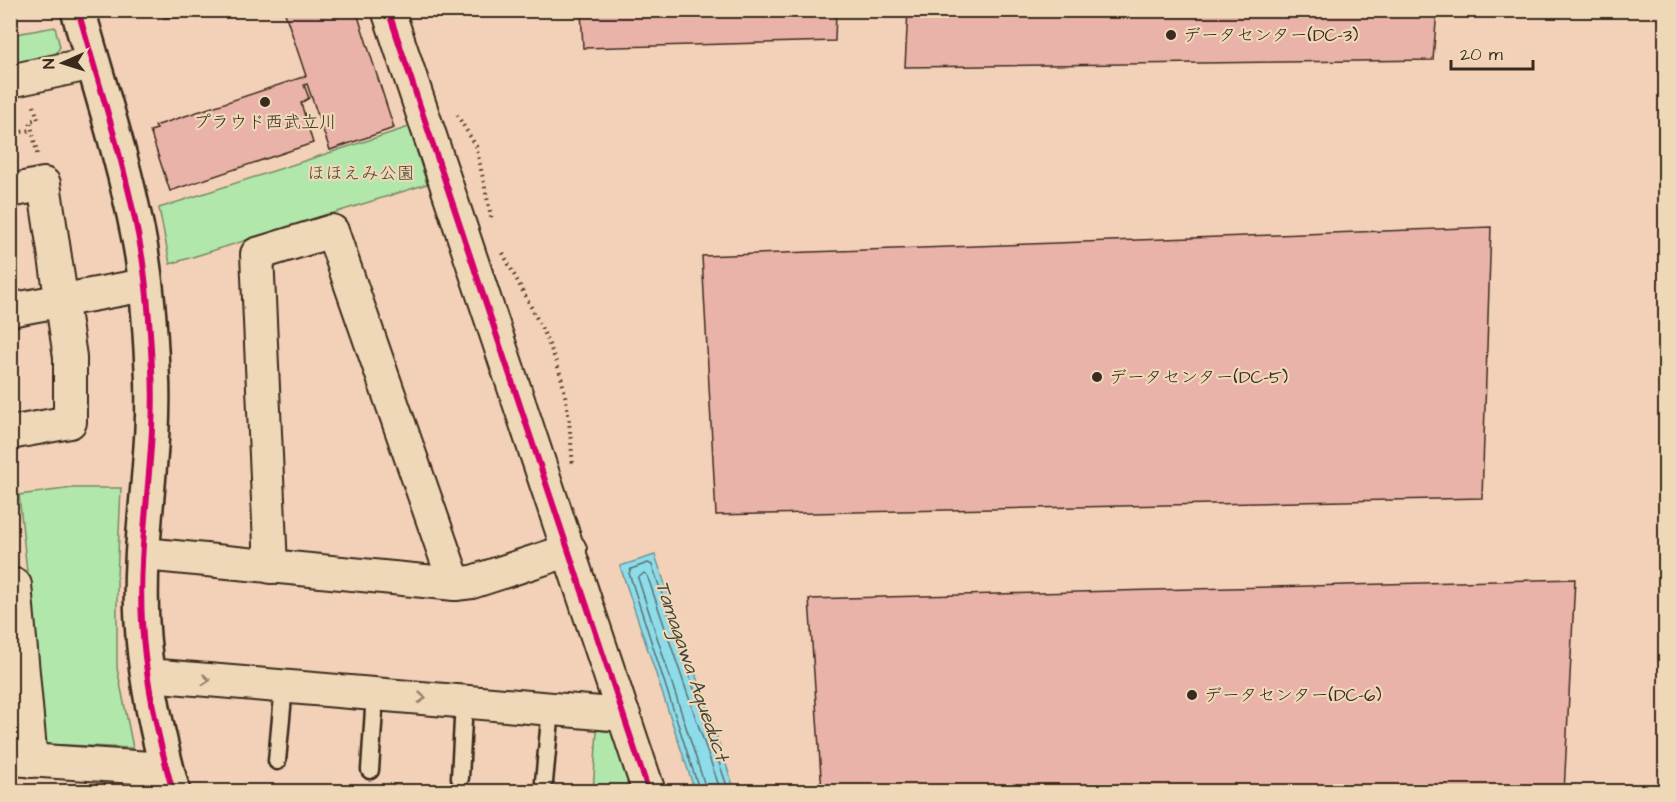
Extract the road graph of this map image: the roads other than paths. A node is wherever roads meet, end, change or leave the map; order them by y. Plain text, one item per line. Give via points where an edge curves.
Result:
1 (78, 10) edge
2 (388, 10) edge
3 (93, 63) junction
4 (18, 80) edge
5 (10, 191) edge
6 (145, 285) junction
7 (63, 300) junction
8 (10, 310) edge
9 (10, 433) edge
10 (570, 550) junction
11 (144, 554) junction
12 (271, 567) junction
13 (455, 585) junction
14 (10, 586) edge
15 (148, 675) junction
16 (284, 686) junction
17 (375, 694) junction
18 (464, 701) junction
19 (551, 709) junction
20 (624, 715) junction
21 (21, 760) edge
22 (277, 761) dead end
23 (370, 770) dead end
24 (460, 778) dead end
25 (170, 780) edge
26 (544, 782) dead end
27 (649, 792) edge

1 - 3 street
2 - 10 street
3 - 4 street
3 - 6 street via 122,160
5 - 7 street via 44,184
6 - 7 street
6 - 11 street via 154,431
7 - 8 street
7 - 9 street via 70,357 70,422
10 - 13 street
10 - 20 street
11 - 12 street
11 - 15 street via 142,621
12 - 13 street
12 - 13 street via 257,254 332,231
14 - 21 street via 15,585
15 -> 16 street
15 - 25 street
16 - 17 street
16 - 22 lane
17 -> 18 street
17 - 23 lane
18 - 19 street
18 - 24 lane
19 - 20 street
19 - 26 lane
20 - 27 street
21 - 25 street

